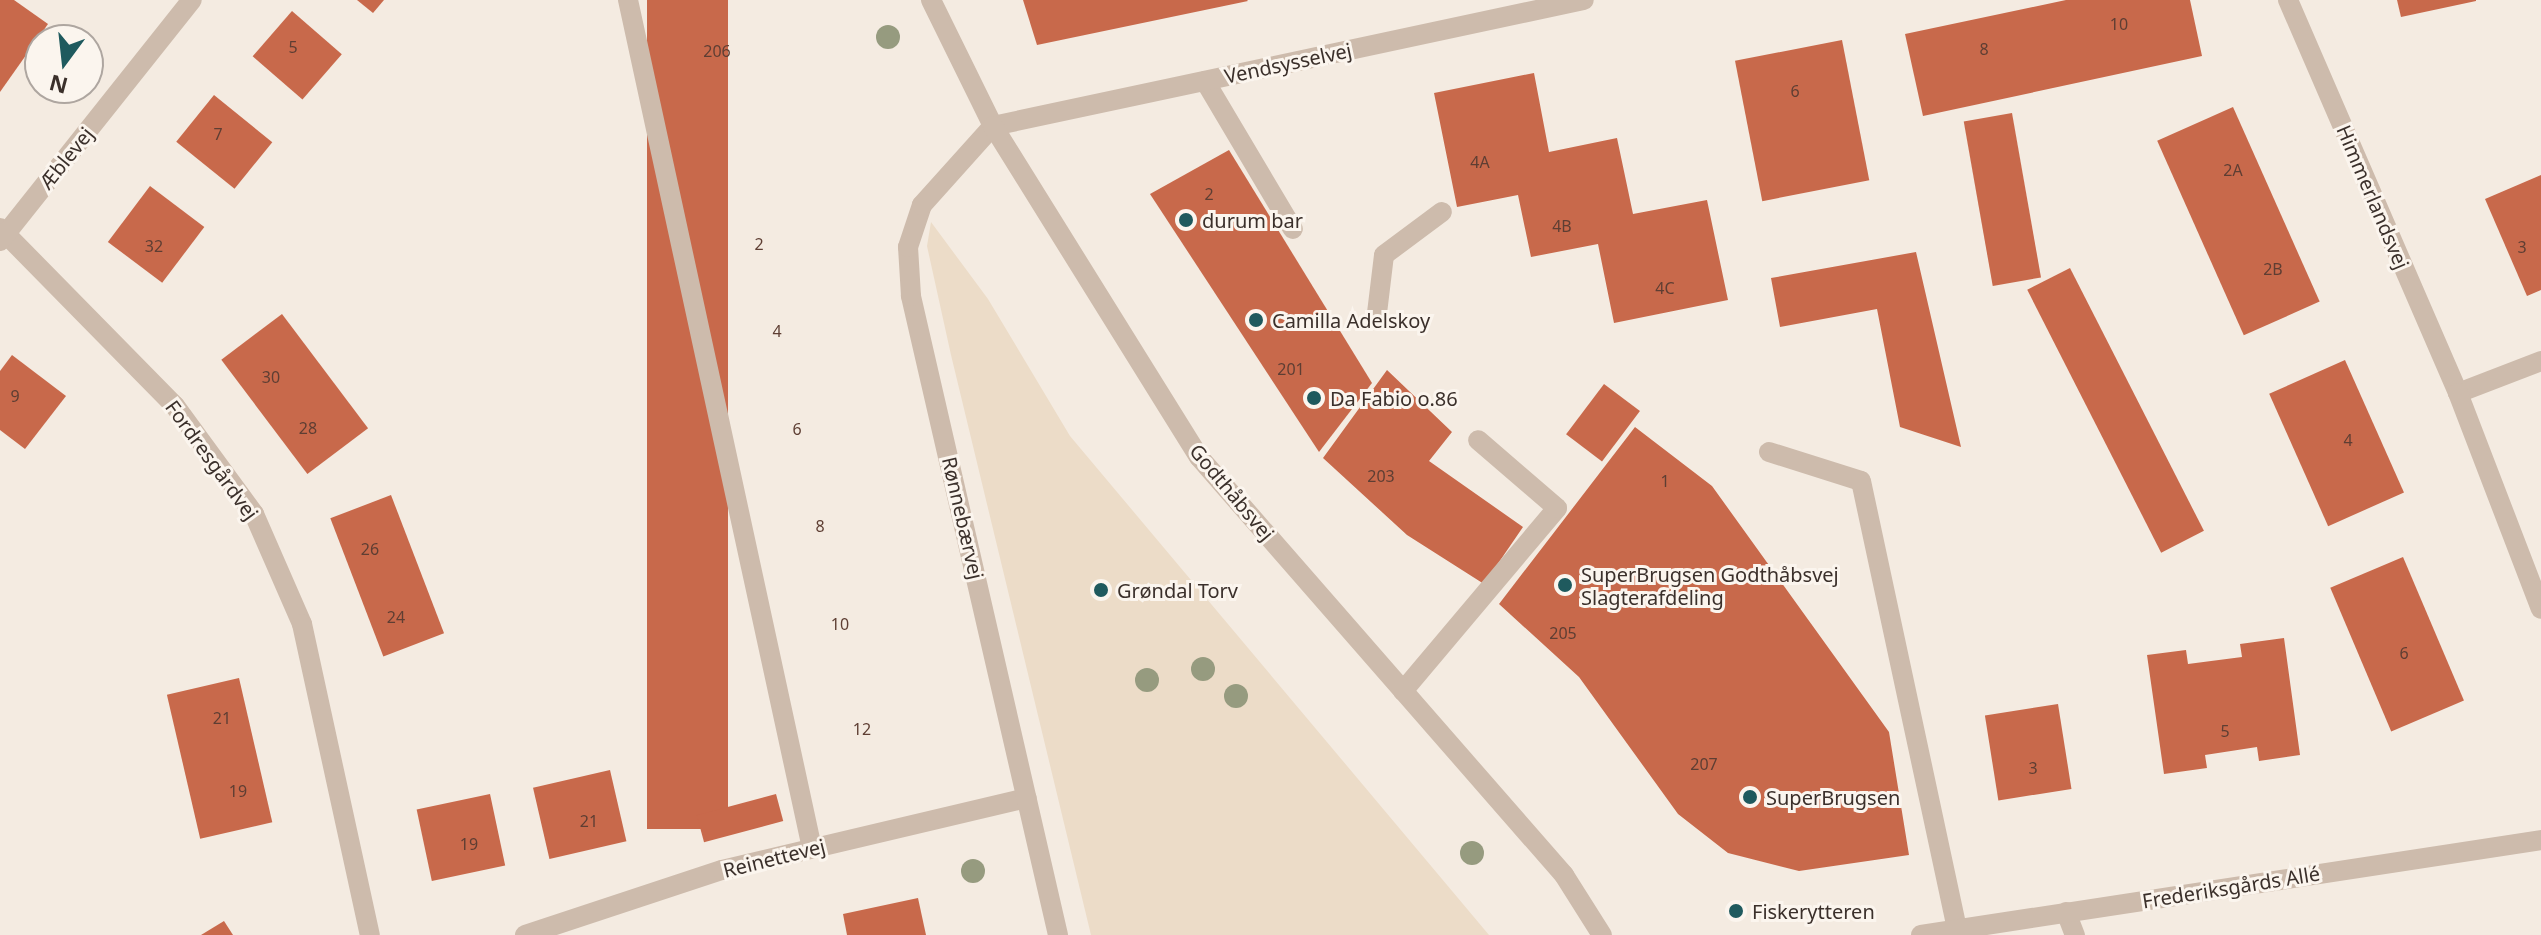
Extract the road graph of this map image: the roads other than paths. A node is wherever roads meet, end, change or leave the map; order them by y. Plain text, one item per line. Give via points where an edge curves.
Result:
1 (192, 0) edge
2 (628, 0) edge
3 (931, 0) edge
4 (1584, 0) edge
5 (2288, 0) edge
6 (1205, 81) junction
7 (993, 126) junction
8 (1442, 212) dead end
9 (1293, 229) dead end
10 (2, 234) edge
11 (1377, 313) dead end
12 (2541, 361) edge
13 (2458, 393) junction
14 (1478, 440) dead end
15 (1769, 452) dead end
16 (2541, 609) edge
17 (1403, 691) junction
18 (1027, 798) junction
19 (2541, 840) edge
20 (812, 848) junction
21 (2066, 912) junction
22 (1957, 929) junction
23 (370, 935) edge
24 (525, 935) edge
25 (1058, 935) edge
26 (1602, 935) edge
27 (1921, 935) edge
28 (2075, 935) edge

1 - 10 street, Æblevej
2 - 20 street
3 - 7 street, Godthåbsvej
4 - 6 street, Vendsysselvej
5 - 13 street, Himmerlandsvej
6 - 7 street, Vendsysselvej
6 - 9 street
7 - 17 street, Godthåbsvej via 1199,457
7 - 18 street, Rønnebærvej via 922,205 908,247 911,296
8 - 11 street via 1384,255
10 - 23 street, Fordresgårdvej via 175,406 254,514 302,624
12 - 13 street
13 - 16 street, Himmerlandsvej
14 - 17 street via 1557,508
15 - 22 street via 1861,481
17 - 26 street, Godthåbsvej via 1564,875
18 - 20 street, Reinettevej
18 - 25 street, Rønnebærvej
19 - 21 street, Frederiksgårds Allé
20 - 24 street, Reinettevej
21 - 22 street, Frederiksgårds Allé
21 - 28 street
22 - 27 street, Frederiksgårds Allé

